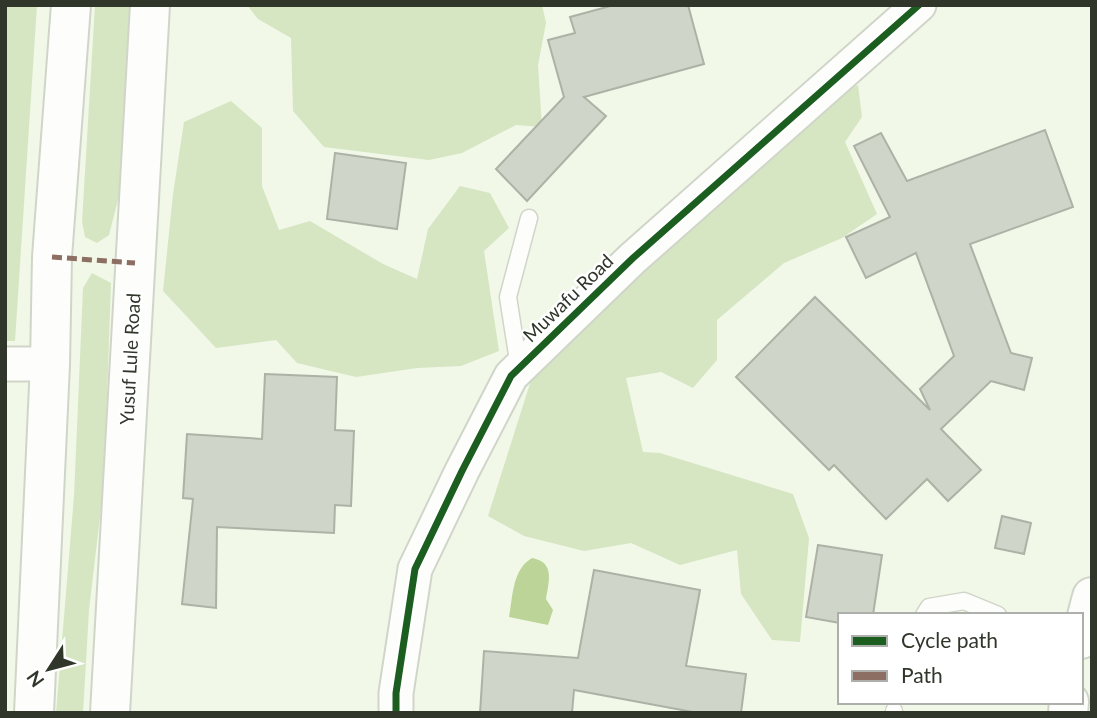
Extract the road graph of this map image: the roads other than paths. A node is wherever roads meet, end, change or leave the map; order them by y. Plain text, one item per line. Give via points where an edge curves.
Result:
1 (71, 5) edge
2 (150, 5) edge
3 (919, 5) edge
4 (529, 218) dead end
5 (5, 364) edge
6 (50, 364) junction
7 (519, 367) junction
8 (1092, 597) edge
9 (925, 613) edge
10 (993, 613) edge
11 (1083, 633) edge
12 (34, 713) edge
13 (110, 713) edge
14 (396, 713) edge

1 - 6 main road via 52,257
2 - 13 main road, Yusuf Lule Road
3 - 7 street, Muwafu Road via 633,258
4 - 7 lane via 508,297
5 - 6 street
6 - 12 main road
7 - 14 street, Muwafu Road via 415,569
8 - 11 main road
9 - 10 lane via 929,607 964,601

